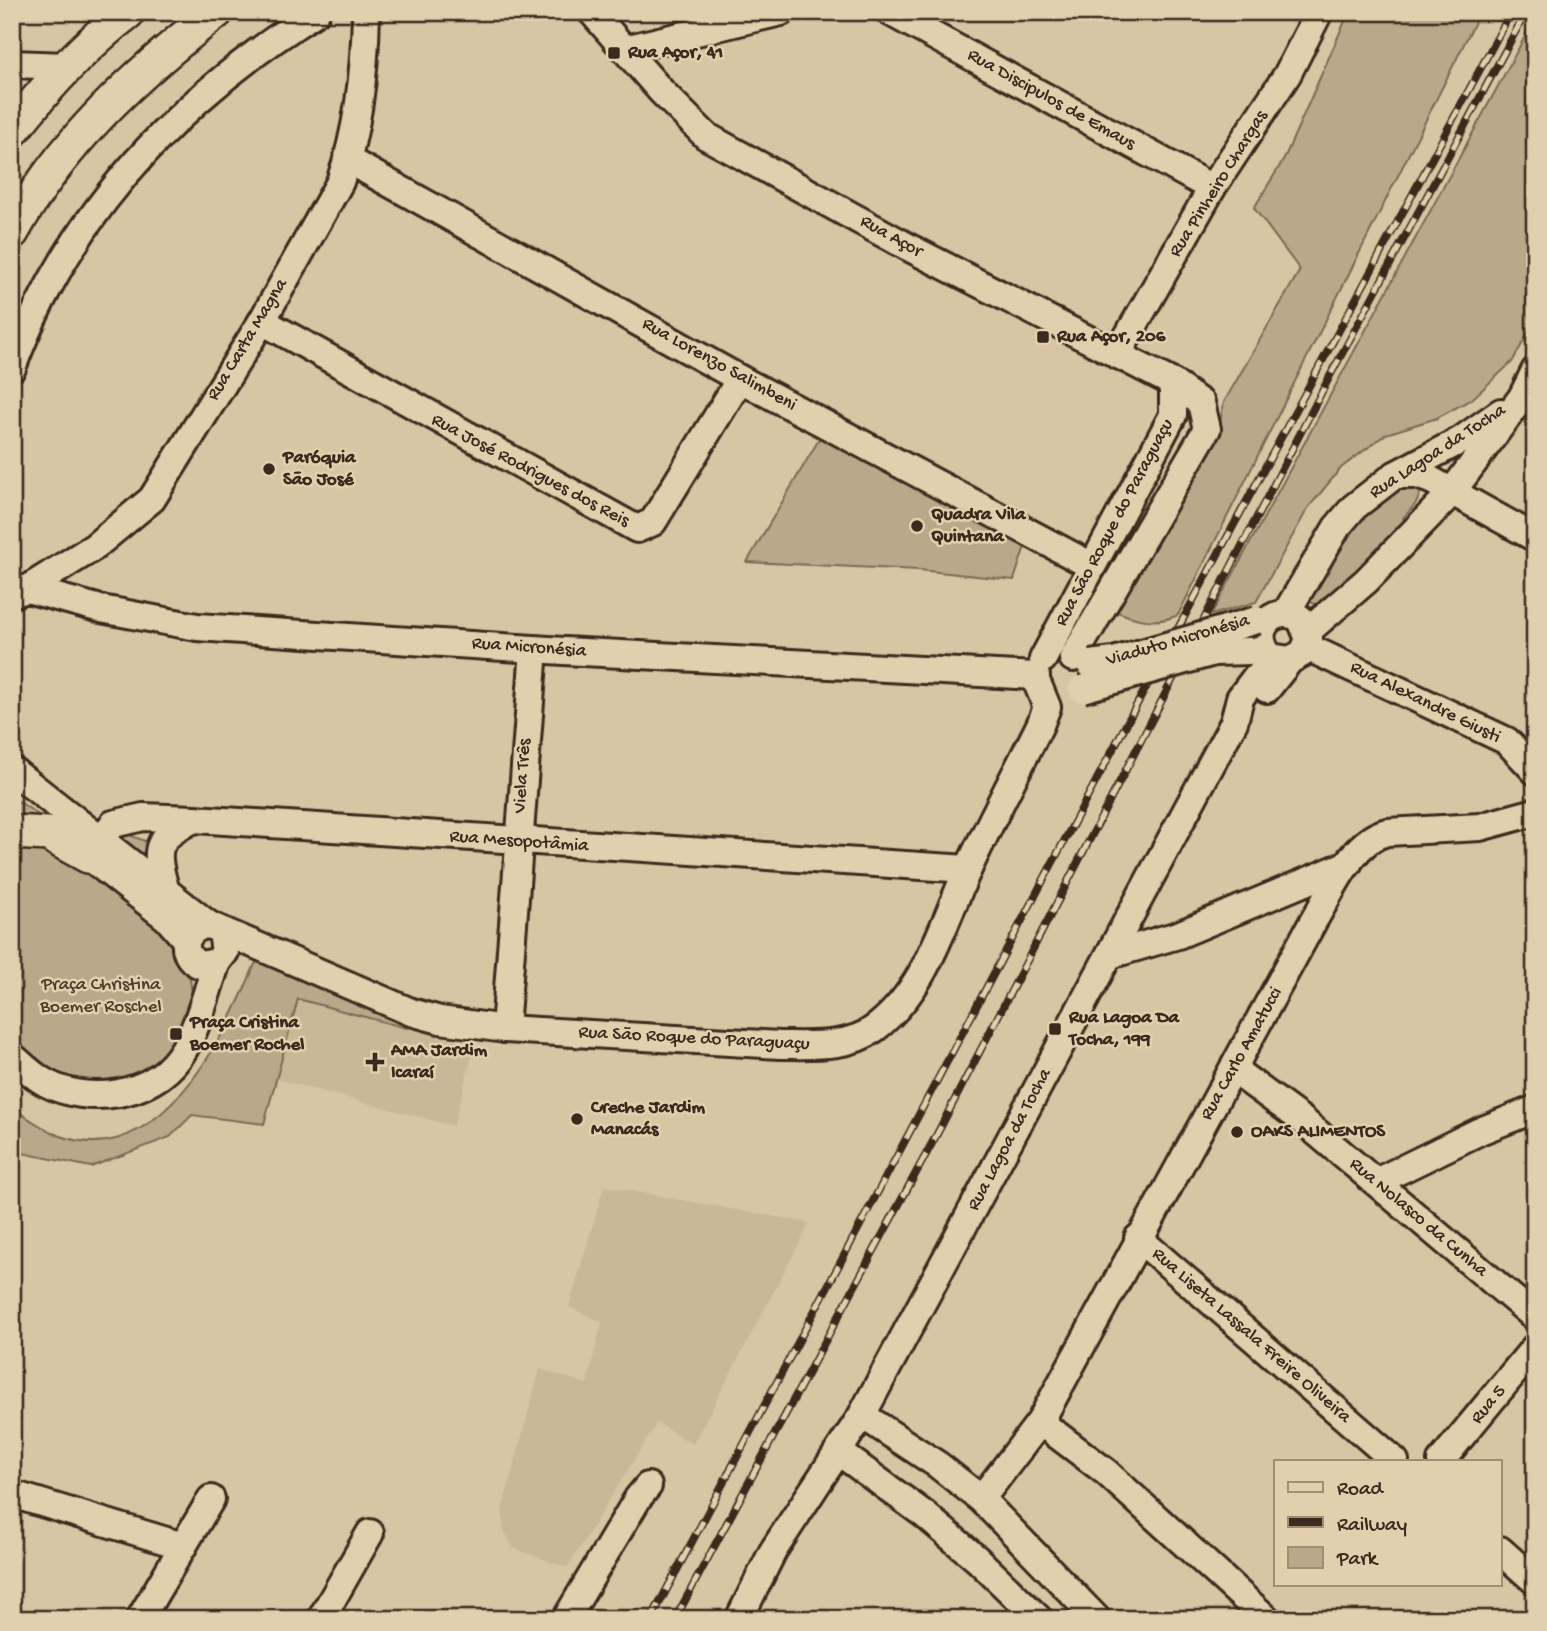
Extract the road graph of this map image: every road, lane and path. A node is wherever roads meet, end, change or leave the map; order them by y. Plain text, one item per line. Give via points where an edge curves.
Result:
1 (128, 12) edge
2 (216, 12) edge
3 (316, 12) edge
4 (366, 12) edge
5 (592, 12) edge
6 (781, 12) edge
7 (890, 12) edge
8 (1319, 12) edge
9 (625, 49) junction
10 (12, 64) edge
11 (67, 66) junction
12 (12, 131) edge
13 (348, 160) junction
14 (1212, 188) junction
15 (12, 232) edge
16 (262, 321) junction
17 (1117, 355) junction
18 (12, 368) edge
19 (1535, 371) edge
20 (740, 379) junction
21 (1173, 383) junction
22 (1522, 397) junction
23 (1207, 429) joint
24 (1395, 475) junction
25 (1452, 492) junction
26 (1535, 538) edge
27 (1092, 566) junction
28 (20, 591) edge
29 (1273, 615) junction
30 (534, 649) junction
31 (1282, 650) junction
32 (1080, 662) junction
33 (1039, 674) junction
34 (1079, 690) junction
35 (12, 771) edge
36 (1535, 771) edge
37 (1535, 813) edge
38 (194, 819) junction
39 (12, 832) edge
40 (518, 842) junction
41 (94, 847) junction
42 (1348, 864) junction
43 (968, 869) junction
44 (165, 888) junction
45 (215, 929) junction
46 (199, 955) junction
47 (1110, 955) junction
48 (505, 1028) junction
49 (12, 1056) edge
50 (1234, 1070) junction
51 (1535, 1109) edge
52 (1376, 1182) junction
53 (1138, 1238) junction
54 (1535, 1317) edge
55 (1535, 1347) edge
56 (862, 1415) junction
57 (1040, 1422) junction
58 (839, 1452) junction
59 (1394, 1460) edge
60 (1442, 1460) edge
61 (648, 1486) dead end
62 (12, 1494) edge
63 (211, 1499) dead end
64 (981, 1499) junction
65 (370, 1534) dead end
66 (183, 1546) junction
67 (1502, 1552) edge
68 (1535, 1581) edge
69 (746, 1616) edge
70 (139, 1619) edge
71 (321, 1619) edge
72 (566, 1619) edge
73 (1039, 1619) edge
74 (1097, 1619) edge
75 (1267, 1619) edge

1 - 11 main road
2 - 15 main road via 97,116 60,159
3 - 18 street via 206,91 124,172 44,296
4 - 13 street, Rua Carta Magna via 365,59
5 - 9 street, Rua Açor
6 - 9 street
7 - 14 street, Rua Discipulos de Emaus
8 - 14 street, Rua Pinheiro Chargas via 1287,75
9 - 17 street, Rua Açor via 706,136
10 - 11 street
11 - 12 main road
13 - 16 street, Rua Carta Magna
13 - 20 street, Rua Lorenzo Salimbeni
14 - 17 street, Rua Pinheiro Chargas
16 - 20 street, Rua José Rodrigues dos Reis via 637,528 653,522
16 - 28 street, Rua Carta Magna via 152,499 94,547
17 - 21 street, Rua Açor
19 - 22 street
20 - 27 street, Rua Lorenzo Salimbeni
21 - 23 street, Rua Açor via 1201,403
21 - 27 street, Rua São Roque do Paraguaçu via 1173,415
22 - 24 street, Rua Lagoa da Tocha via 1461,440
22 - 25 street
23 - 32 street, Rua São Roque do Paraguaçu
24 - 25 street via 1417,475
24 - 29 street, Rua Lagoa da Tocha via 1354,507
25 - 26 street
25 - 31 street via 1366,581
27 - 33 street, Rua São Roque do Paraguaçu
28 - 30 street, Rua Micronésia via 197,627
29 - 31 street, Rua Lagoa da Tocha via 1261,629 1262,645
29 - 31 street via 1300,618
29 - 32 street, Viaduto Micronésia, bridge via 1114,661
30 - 33 street, Rua Micronésia
30 - 40 street, Viela Três
31 - 34 street, Viaduto Micronésia, bridge via 1214,652
31 - 36 street, Rua Alexandre Giusti via 1507,741
31 - 47 street, Rua Lagoa da Tocha via 1252,708 1234,722
32 - 33 street via 1058,653
32 - 34 street
33 - 34 street via 1047,695 1059,699
33 - 43 street, Rua São Roque do Paraguaçu via 1046,710
35 - 41 street, Rua São Roque do Paraguaçu
37 - 42 street, Rua Carlo Amatucci via 1480,827 1380,834
38 - 40 street, Rua Mesopotâmia
38 - 41 street, Rua Mesopotâmia via 124,820 106,829
38 - 44 street via 170,832 160,844
39 - 41 main road via 48,834
40 - 43 street, Rua Mesopotâmia
40 - 48 street, Viela Três
41 - 44 street, Rua São Roque do Paraguaçu
41 - 46 street
42 - 47 street via 1178,935
42 - 50 street, Rua Carlo Amatucci
43 - 48 street, Rua São Roque do Paraguaçu via 922,975 902,1002 855,1039 780,1045
44 - 45 street, Rua São Roque do Paraguaçu
45 - 46 street via 226,945
45 - 46 street via 194,928
45 - 48 street, Rua São Roque do Paraguaçu via 411,1013
46 - 49 street via 198,1015 191,1035 170,1068 149,1083 125,1092 82,1094 45,1082
47 - 56 street, Rua Lagoa da Tocha
50 - 52 street, Rua Nolasco da Cunha via 1279,1101
50 - 53 street, Rua Carlo Amatucci
51 - 52 street
52 - 54 street, Rua Nolasco da Cunha
53 - 57 street, Rua Carlo Amatucci
53 - 59 street, Rua Liseta Lassala Freire Oliveira
55 - 60 street, Rua 5
56 - 58 street, Rua Lagoa da Tocha
56 - 64 street
57 - 64 street, Rua Carlo Amatucci
57 - 75 street via 1106,1472
58 - 69 street, Rua Lagoa da Tocha via 773,1551
58 - 73 street via 925,1515
61 - 72 street
62 - 66 street
63 - 66 street
64 - 74 street
65 - 71 street
66 - 70 street
67 - 68 street

